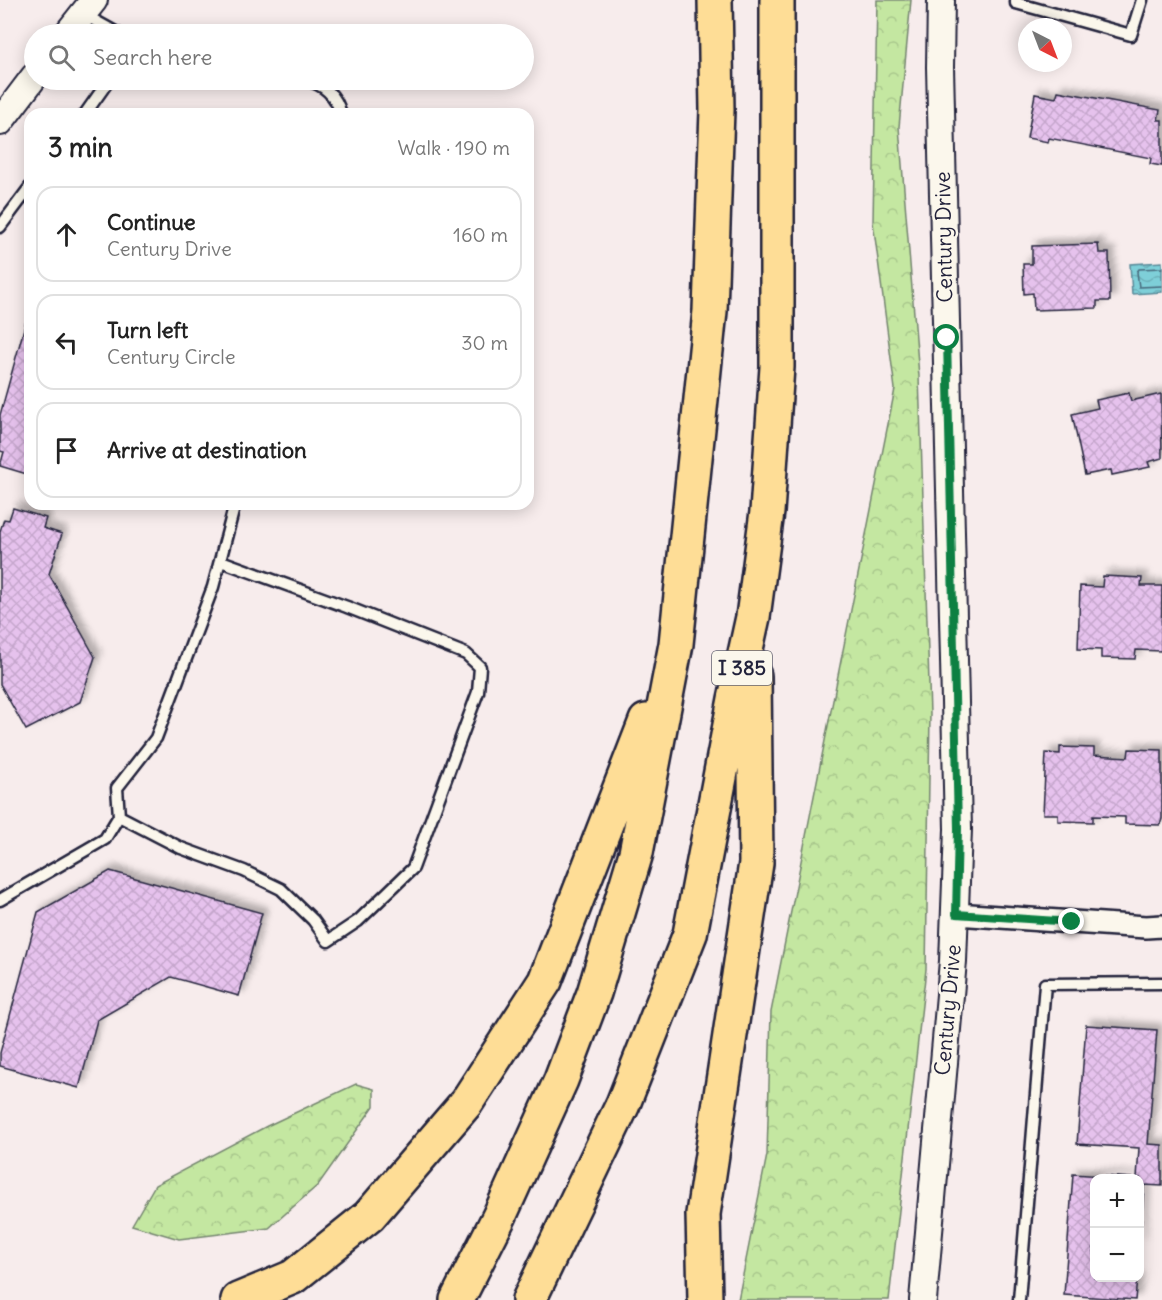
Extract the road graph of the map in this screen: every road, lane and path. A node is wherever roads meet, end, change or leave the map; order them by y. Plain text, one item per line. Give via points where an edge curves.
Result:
1 (715, 0) edge
2 (777, 0) edge
3 (941, 0) edge
4 (1016, 0) edge
5 (1142, 0) edge
6 (89, 7) edge
7 (75, 24) edge
8 (108, 24) edge
9 (24, 90) edge
10 (102, 90) edge
11 (328, 90) edge
12 (89, 108) edge
13 (339, 108) edge
14 (0, 122) edge
15 (24, 196) edge
16 (0, 227) edge
17 (233, 510) edge
18 (220, 561) junction
19 (753, 617) junction
20 (676, 644) junction
21 (119, 816) junction
22 (0, 900) edge
23 (956, 914) junction
24 (1162, 926) edge
25 (1162, 983) edge
26 (238, 1300) edge
27 (457, 1300) edge
28 (529, 1300) edge
29 (705, 1300) edge
30 (923, 1300) edge
31 (1018, 1300) edge

1 - 20 highway via 717,110 710,311
2 - 19 highway, I 385 via 777,367 767,512
3 - 23 street, Century Drive via 958,829
4 - 5 lane via 1131,35
6 - 7 street
6 - 8 lane
9 - 14 street
10 - 12 lane
11 - 13 lane
15 - 16 lane
17 - 18 lane
18 - 21 lane via 156,738 117,788
18 - 21 lane via 466,654 480,667 478,692 413,868 358,921 328,941 313,920 281,890
19 - 28 highway, I 385 via 690,934 622,1104
19 - 29 highway via 756,863 703,1215
20 - 26 highway via 545,981 466,1103 369,1216 293,1277
20 - 27 highway via 636,853 594,993 552,1101
21 - 22 lane via 105,839
23 - 24 street
23 - 30 street, Century Drive
25 - 31 lane via 1045,984

